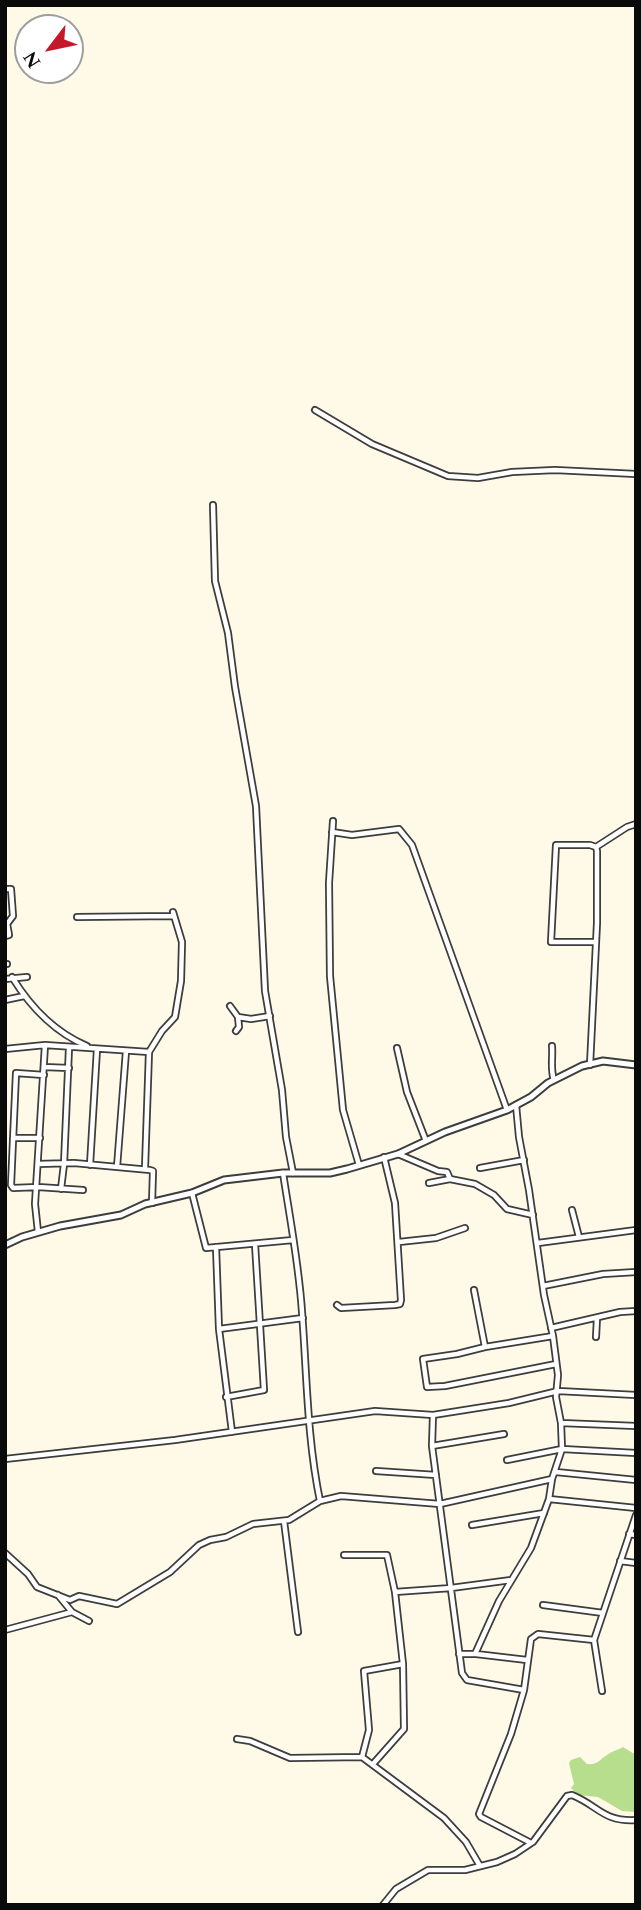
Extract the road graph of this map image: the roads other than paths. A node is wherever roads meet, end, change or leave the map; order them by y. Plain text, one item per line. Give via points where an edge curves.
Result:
1 (315, 410) dead end
2 (636, 474) edge
3 (213, 505) dead end
4 (333, 821) dead end
5 (636, 824) edge
6 (332, 832) junction
7 (596, 847) junction
8 (5, 889) edge
9 (77, 917) dead end
10 (5, 936) edge
11 (596, 942) junction
12 (12, 977) junction
13 (27, 977) dead end
14 (5, 979) edge
15 (23, 996) junction
16 (5, 1000) edge
17 (230, 1006) dead end
18 (270, 1016) junction
19 (237, 1017) junction
20 (236, 1031) dead end
21 (45, 1045) junction
22 (552, 1046) dead end
23 (69, 1048) junction
24 (94, 1048) junction
25 (397, 1048) dead end
26 (5, 1049) edge
27 (126, 1051) junction
28 (149, 1052) junction
29 (590, 1065) junction
30 (636, 1065) edge
31 (44, 1067) junction
32 (69, 1068) junction
33 (44, 1075) junction
34 (554, 1080) junction
35 (516, 1105) junction
36 (507, 1110) junction
37 (13, 1138) junction
38 (40, 1138) junction
39 (426, 1141) junction
40 (398, 1154) junction
41 (384, 1157) junction
42 (524, 1160) junction
43 (38, 1164) junction
44 (64, 1164) junction
45 (90, 1165) junction
46 (359, 1165) junction
47 (117, 1167) junction
48 (145, 1168) junction
49 (480, 1168) dead end
50 (283, 1173) junction
51 (293, 1173) junction
52 (450, 1179) junction
53 (429, 1183) dead end
54 (37, 1187) junction
55 (61, 1189) junction
56 (83, 1191) dead end
57 (192, 1193) junction
58 (152, 1203) junction
59 (572, 1210) dead end
60 (533, 1215) junction
61 (465, 1228) dead end
62 (636, 1230) edge
63 (38, 1232) junction
64 (579, 1237) junction
65 (293, 1240) junction
66 (399, 1242) junction
67 (538, 1243) junction
68 (255, 1244) junction
69 (5, 1245) edge
70 (216, 1247) junction
71 (636, 1272) edge
72 (543, 1286) junction
73 (474, 1290) dead end
74 (337, 1305) dead end
75 (636, 1311) edge
76 (303, 1318) junction
77 (597, 1318) junction
78 (260, 1324) junction
79 (551, 1328) junction
80 (219, 1329) junction
81 (553, 1336) junction
82 (596, 1338) dead end
83 (485, 1347) junction
84 (556, 1363) junction
85 (558, 1391) junction
86 (636, 1395) edge
87 (226, 1397) junction
88 (433, 1415) junction
89 (308, 1422) junction
90 (561, 1423) junction
91 (636, 1426) edge
92 (232, 1432) junction
93 (504, 1434) dead end
94 (432, 1446) junction
95 (562, 1449) junction
96 (636, 1454) edge
97 (5, 1459) edge
98 (507, 1460) dead end
99 (376, 1471) dead end
100 (556, 1472) junction
101 (436, 1475) junction
102 (552, 1479) junction
103 (636, 1480) edge
104 (549, 1499) junction
105 (320, 1501) junction
106 (440, 1504) junction
107 (636, 1508) edge
108 (544, 1513) junction
109 (636, 1515) edge
110 (284, 1521) junction
111 (472, 1525) dead end
112 (628, 1534) junction
113 (636, 1535) edge
114 (5, 1553) edge
115 (344, 1555) dead end
116 (620, 1561) junction
117 (636, 1563) edge
118 (511, 1580) junction
119 (451, 1588) junction
120 (395, 1592) junction
121 (58, 1595) junction
122 (543, 1605) dead end
123 (72, 1612) junction
124 (603, 1613) junction
125 (89, 1621) dead end
126 (5, 1630) edge
127 (298, 1632) dead end
128 (594, 1640) junction
129 (460, 1654) junction
130 (475, 1654) junction
131 (527, 1660) junction
132 (403, 1664) junction
133 (524, 1690) junction
134 (602, 1691) dead end
135 (237, 1739) dead end
136 (362, 1757) junction
137 (373, 1764) junction
138 (636, 1820) edge
139 (531, 1843) junction
140 (480, 1866) junction
141 (383, 1905) edge

1 - 2 street via 372,444 448,476 478,478 555,470
3 - 18 street via 215,581 256,806
4 - 6 street
5 - 7 street
6 - 36 street via 352,835 398,829 412,845
6 - 46 street via 330,976 344,1110
7 - 11 street
7 - 11 street via 556,845 551,942
8 - 10 street via 11,889 13,916
9 - 28 street via 173,914 182,942 175,1017
11 - 29 street
12 - 13 street
12 - 14 street
12 - 15 street
15 - 16 street
15 - 24 street via 72,1040
17 - 19 street
18 - 19 street
18 - 51 street
19 - 20 street
21 - 23 street
21 - 26 street
21 - 31 street
22 - 34 street
23 - 24 street
23 - 32 street
24 - 27 street
24 - 45 street
25 - 39 street via 407,1092
27 - 28 street
27 - 47 street
28 - 48 street
29 - 30 street via 608,1061
29 - 34 street
31 - 32 street
31 - 33 street
32 - 44 street
33 - 37 street via 16,1073
33 - 38 street
34 - 35 street
35 - 36 street
35 - 42 street
36 - 39 street
37 - 38 street
37 - 54 street via 11,1185
38 - 43 street
39 - 40 street
40 - 41 street
40 - 52 street via 447,1172
41 - 46 street
41 - 66 street
42 - 49 street
42 - 60 street
43 - 44 street
43 - 54 street
44 - 45 street
44 - 55 street
45 - 47 street
46 - 51 street via 330,1173
47 - 48 street
48 - 58 street via 153,1171
50 - 51 street
50 - 57 street via 224,1180
50 - 65 street
52 - 53 street
52 - 60 street via 482,1187 507,1209
54 - 55 street
54 - 63 street
55 - 56 street
57 - 58 street
57 - 70 street via 206,1248
58 - 63 street via 110,1218
59 - 64 street
60 - 67 street
61 - 66 street via 436,1238
62 - 64 street
63 - 69 street
64 - 67 street
65 - 68 street
65 - 76 street
66 - 74 street via 400,1304
67 - 72 street
68 - 70 street
68 - 78 street
70 - 80 street
71 - 72 street
72 - 79 street
73 - 83 street
75 - 77 street
76 - 78 street
76 - 89 street
77 - 79 street
77 - 82 street
78 - 80 street
78 - 87 street via 264,1390
79 - 81 street
80 - 87 street
81 - 83 street
81 - 84 street
83 - 84 street via 423,1359 427,1387
84 - 85 street
85 - 86 street
85 - 88 street
85 - 90 street
87 - 92 street
88 - 89 street via 376,1410
88 - 94 street
89 - 92 street
89 - 105 street
90 - 91 street
90 - 95 street
92 - 97 street
93 - 94 street
94 - 101 street
95 - 96 street
95 - 98 street
95 - 100 street
99 - 101 street
100 - 102 street
100 - 103 street
101 - 106 street
102 - 104 street
102 - 106 street
104 - 107 street
104 - 108 street
105 - 106 street via 341,1496
105 - 110 street
106 - 119 street
108 - 111 street
108 - 118 street via 531,1548
109 - 112 street
110 - 121 street via 253,1524 199,1545 170,1572 117,1604
110 - 127 street
112 - 113 street
112 - 116 street
114 - 121 street via 37,1587
115 - 120 street via 387,1555
116 - 117 street
116 - 124 street
118 - 119 street
118 - 130 street
119 - 120 street
119 - 129 street
120 - 132 street
121 - 123 street
122 - 124 street
123 - 125 street
123 - 126 street
124 - 128 street
128 - 131 street via 534,1635
128 - 134 street
129 - 130 street
129 - 133 street via 461,1673 467,1679
130 - 131 street
131 - 133 street
132 - 136 street via 364,1671 369,1730
132 - 137 street via 404,1729
133 - 139 street via 479,1814
135 - 136 street via 290,1758
136 - 137 street
137 - 140 street via 444,1818
138 - 139 street via 613,1820 572,1795
139 - 140 street via 497,1863
140 - 141 street via 428,1870 396,1889

